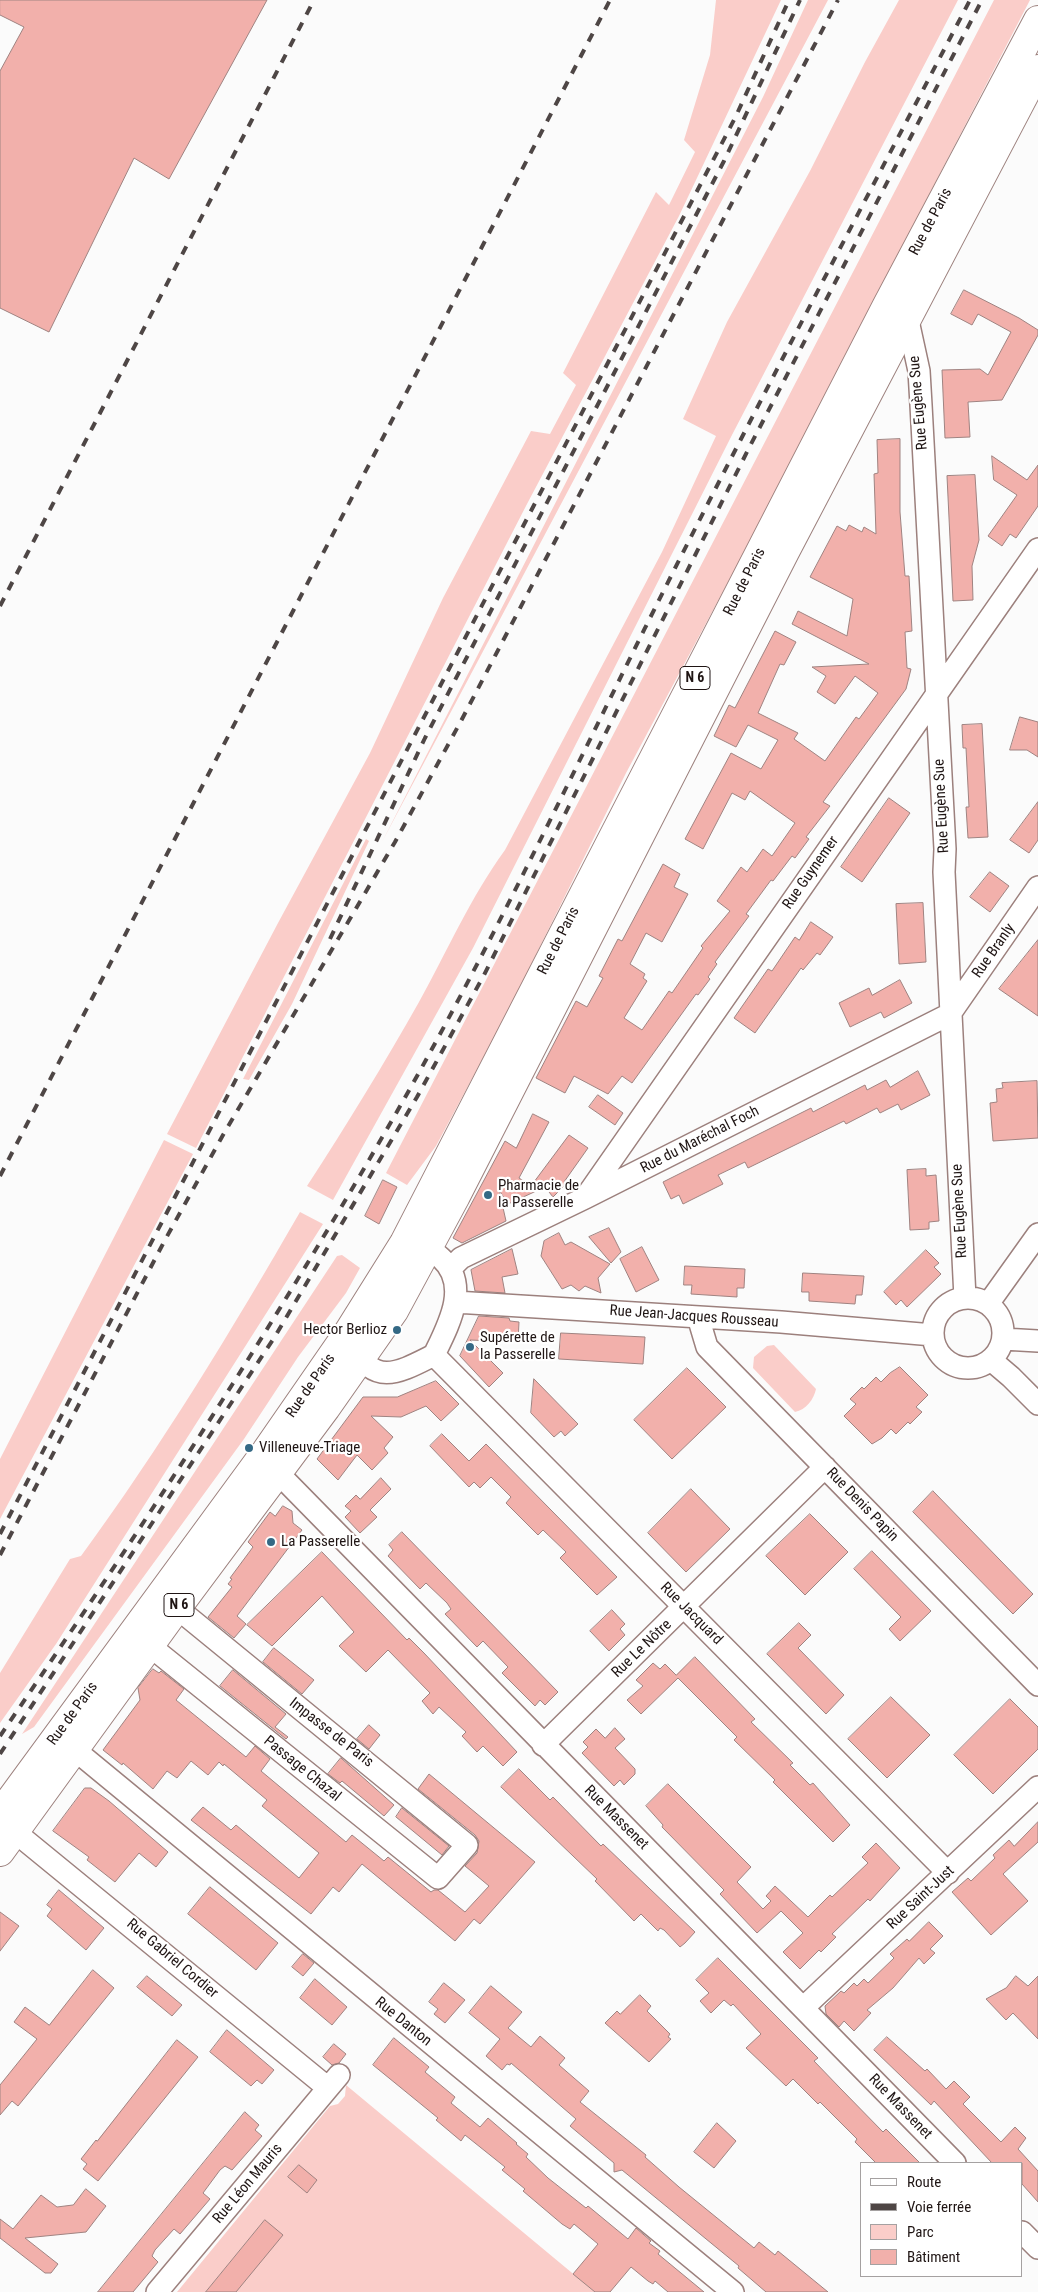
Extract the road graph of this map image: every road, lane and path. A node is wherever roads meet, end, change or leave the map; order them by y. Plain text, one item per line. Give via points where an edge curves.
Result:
1 (1038, 20) edge
2 (1038, 69) edge
3 (907, 316) junction
4 (1038, 548) edge
5 (936, 695) junction
6 (1038, 887) edge
7 (950, 1014) junction
8 (585, 1198) junction
9 (1038, 1234) edge
10 (416, 1245) junction
11 (451, 1268) junction
12 (965, 1298) junction
13 (455, 1302) junction
14 (988, 1304) junction
15 (698, 1317) junction
16 (348, 1334) junction
17 (933, 1335) junction
18 (1003, 1339) junction
19 (1038, 1341) edge
20 (434, 1355) junction
21 (360, 1359) junction
22 (991, 1360) junction
23 (1038, 1404) edge
24 (825, 1467) junction
25 (278, 1473) junction
26 (177, 1608) junction
27 (685, 1608) junction
28 (150, 1646) junction
29 (1038, 1685) edge
30 (543, 1745) junction
31 (74, 1750) junction
32 (1038, 1787) edge
33 (5, 1832) edge
34 (452, 1861) joint
35 (948, 1873) junction
36 (803, 2008) junction
37 (333, 2082) joint
38 (954, 2162) edge
39 (1023, 2233) edge
40 (1038, 2248) edge
41 (157, 2292) edge
42 (733, 2292) edge

1 - 10 main road, Rue de Paris / N 6 via 886,307
2 - 3 main road, Rue de Paris / N 6
3 - 5 street, Rue Eugène Sue via 919,371
3 - 10 main road, Rue de Paris / N 6 via 691,739
4 - 5 street, Rue Guynemer
5 - 7 street, Rue Eugène Sue
5 - 8 street, Rue Guynemer
6 - 7 street, Rue Branly
7 - 8 street, Rue du Maréchal Foch
7 - 12 street, Rue Eugène Sue
8 - 11 street, Rue du Maréchal Foch via 461,1258
9 - 14 street
10 - 11 street
10 - 16 main road, Rue de Paris / N 6
10 - 21 main road, Rue de Paris / N 6 via 394,1312
11 - 13 street
12 - 14 street
12 - 17 street via 941,1310
13 - 15 street, Rue Jean-Jacques Rousseau
13 - 20 street via 452,1318
14 - 18 street via 1000,1319
15 - 17 street, Rue Jean-Jacques Rousseau
15 - 24 street, Rue Denis Papin via 707,1347
16 - 21 street
16 - 33 main road, Rue de Paris / N 6
17 - 22 street via 935,1346 949,1363 970,1369
18 - 19 street
18 - 22 street
20 - 21 street via 396,1371 374,1371
20 - 27 street, Rue Jacquard
21 - 25 main road, Rue de Paris / N 6
22 - 23 street
24 - 27 street, Rue Le Nôtre
24 - 29 street, Rue Denis Papin
25 - 26 main road, Rue de Paris / N 6
25 - 30 street, Rue Massenet
26 - 28 main road, Rue de Paris / N 6
26 - 34 street, Impasse de Paris via 467,1844
27 - 30 street, Rue Le Nôtre
27 - 35 street, Rue Jacquard
28 - 31 main road, Rue de Paris / N 6
28 - 34 street, Passage Chazal via 438,1878
30 - 36 street, Rue Massenet
31 - 33 main road, Rue de Paris / N 6
31 - 42 street, Rue Danton
32 - 35 street, Rue Saint-Just
33 - 37 street, Rue Gabriel Cordier
35 - 36 street, Rue Saint-Just
36 - 38 street, Rue Massenet
37 - 41 street, Rue Léon Mauris
39 - 40 street

